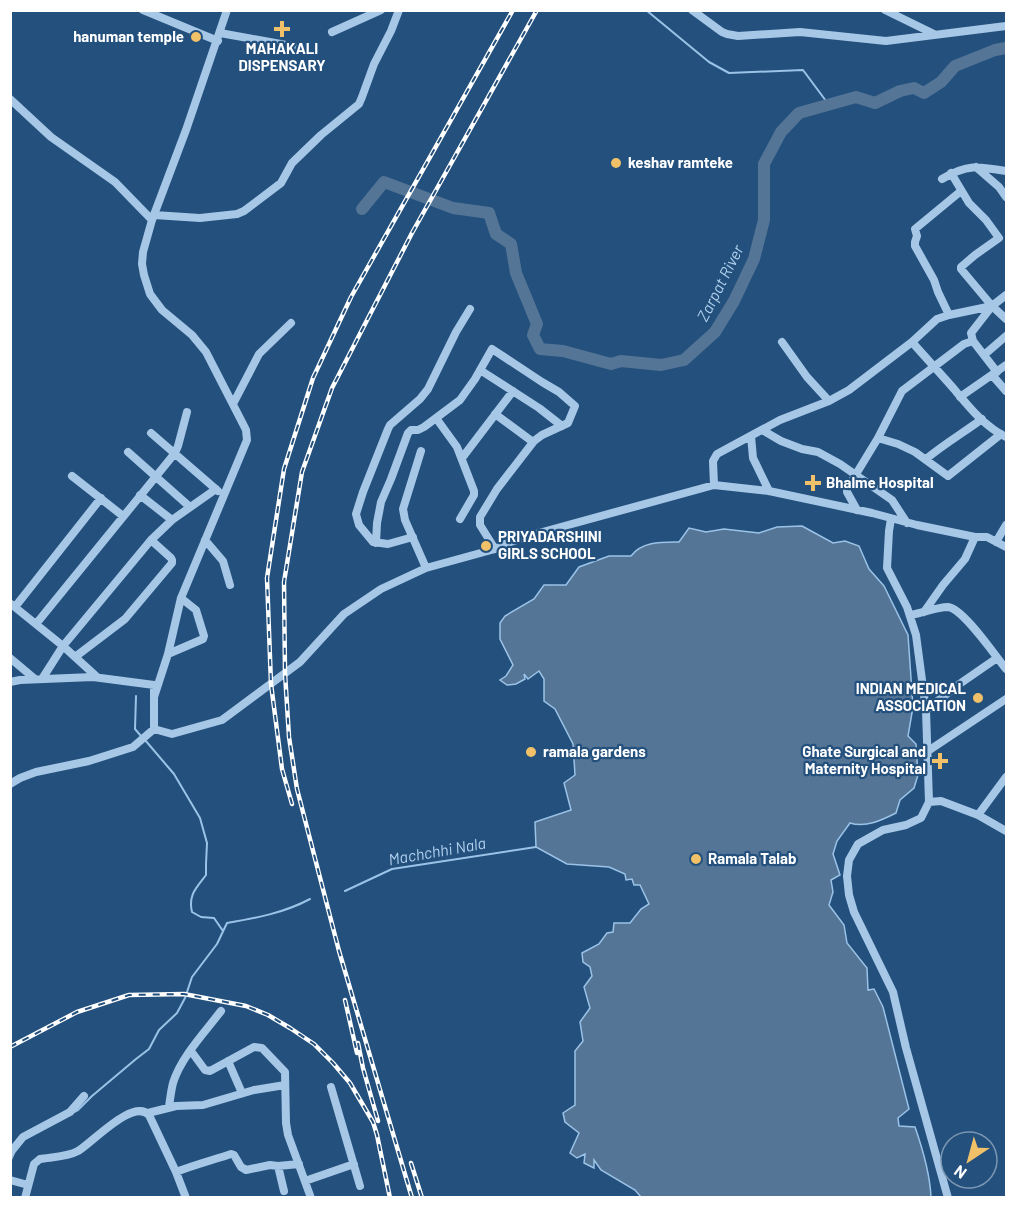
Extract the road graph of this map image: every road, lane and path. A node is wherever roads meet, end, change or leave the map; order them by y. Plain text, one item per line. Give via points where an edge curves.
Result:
1 (143, 10) edge
2 (227, 10) edge
3 (381, 10) edge
4 (399, 10) edge
5 (692, 10) edge
6 (885, 10) edge
7 (1006, 26) edge
8 (332, 32) dead end
9 (934, 34) junction
10 (219, 37) junction
11 (297, 47) dead end
12 (10, 99) edge
13 (975, 167) junction
14 (1006, 171) edge
15 (951, 173) junction
16 (942, 179) dead end
17 (961, 191) junction
18 (1006, 197) edge
19 (153, 217) junction
20 (1006, 295) edge
21 (992, 306) junction
22 (470, 309) dead end
23 (949, 315) junction
24 (1006, 319) edge
25 (291, 323) dead end
26 (1006, 336) edge
27 (974, 341) junction
28 (782, 342) dead end
29 (912, 342) junction
30 (984, 355) junction
31 (1006, 365) edge
32 (934, 367) junction
33 (480, 370) junction
34 (994, 374) junction
35 (513, 391) junction
36 (1006, 391) edge
37 (960, 397) junction
38 (829, 400) junction
39 (233, 404) junction
40 (187, 411) dead end
41 (495, 414) junction
42 (436, 418) junction
43 (982, 420) junction
44 (562, 426) junction
45 (762, 430) junction
46 (151, 433) dead end
47 (751, 436) junction
48 (1004, 436) edge
49 (878, 438) junction
50 (533, 442) junction
51 (422, 451) dead end
52 (128, 452) dead end
53 (175, 453) junction
54 (462, 458) junction
55 (926, 459) junction
56 (855, 474) junction
57 (72, 476) dead end
58 (155, 476) junction
59 (714, 485) junction
60 (216, 489) junction
61 (769, 491) junction
62 (140, 495) junction
63 (224, 496) junction
64 (101, 498) junction
65 (190, 507) junction
66 (857, 510) junction
67 (123, 516) junction
68 (460, 519) dead end
69 (891, 519) junction
70 (172, 520) junction
71 (907, 523) junction
72 (1006, 525) edge
73 (413, 537) junction
74 (975, 537) junction
75 (151, 540) junction
76 (205, 540) junction
77 (996, 542) junction
78 (376, 543) junction
79 (1006, 547) edge
80 (495, 549) junction
81 (426, 568) junction
82 (230, 585) dead end
83 (181, 598) junction
84 (13, 606) edge
85 (924, 612) junction
86 (911, 615) junction
87 (36, 624) junction
88 (63, 646) junction
89 (168, 654) junction
90 (75, 657) junction
91 (10, 658) edge
92 (997, 658) junction
93 (1006, 667) edge
94 (97, 678) junction
95 (38, 679) junction
96 (10, 682) edge
97 (154, 697) junction
98 (1006, 699) edge
99 (926, 710) junction
100 (154, 729) junction
101 (927, 751) junction
102 (1006, 777) edge
103 (10, 784) edge
104 (929, 802) junction
105 (978, 815) junction
106 (1006, 831) edge
107 (221, 1011) dead end
108 (191, 1051) junction
109 (228, 1061) junction
110 (285, 1085) junction
111 (330, 1086) dead end
112 (242, 1094) junction
113 (84, 1096) dead end
114 (170, 1107) junction
115 (148, 1113) junction
116 (10, 1153) edge
117 (299, 1164) junction
118 (354, 1164) junction
119 (278, 1166) junction
120 (176, 1173) junction
121 (12, 1181) edge
122 (305, 1181) junction
123 (28, 1185) junction
124 (360, 1186) dead end
125 (284, 1191) dead end
126 (25, 1197) edge
127 (186, 1197) edge
128 (311, 1197) edge
129 (948, 1197) edge

1 - 10 street
2 - 10 street
3 - 8 street
4 - 19 street via 361,101 292,163 281,183 237,214 197,219
5 - 9 street via 733,36 793,32 886,41
6 - 9 street
7 - 9 street
10 - 11 street
10 - 19 street
12 - 19 street via 51,137 115,182
13 - 14 street
13 - 15 street
13 - 18 street
15 - 16 street
15 - 17 street
17 - 21 street via 999,238 961,268
17 - 23 street via 915,230 915,246
19 - 39 street via 142,264 150,294 162,310 200,343
20 - 21 street
21 - 23 street
21 - 24 street
21 - 27 street via 971,333
22 - 78 street via 434,381 389,427 370,472 356,514 359,525
23 - 29 street via 937,319
25 - 39 street via 259,354
26 - 30 street
27 - 30 street
27 - 32 street
28 - 38 street
29 - 32 street
29 - 38 street via 849,390
30 - 34 street
31 - 34 street
32 - 37 street
32 - 49 street via 902,391
33 - 35 street
33 - 42 street via 458,402
33 - 44 street via 493,349 560,392 575,406 569,422
34 - 36 street
34 - 37 street
35 - 41 street
35 - 44 street
37 - 43 street
38 - 45 street
39 - 63 street via 247,440
40 - 53 street
41 - 50 street
41 - 54 street
42 - 54 street
42 - 78 street via 408,433 381,502
43 - 48 street
43 - 55 street
44 - 50 street
45 - 47 street
45 - 56 street via 784,442 818,452
46 - 53 street
47 - 59 street via 714,457
47 - 61 street via 753,458
48 - 55 street via 948,476
49 - 55 street via 908,447
49 - 56 street
50 - 80 street via 480,517 480,525
51 - 73 street via 403,506
52 - 58 street
53 - 58 street
53 - 60 street
54 - 68 street via 475,493
56 - 66 street via 847,491
56 - 71 street via 894,502
57 - 64 street
58 - 62 street
58 - 65 street
59 - 61 street
59 - 80 street via 528,536
60 - 63 street
60 - 65 street
61 - 66 street
62 - 67 street
62 - 70 street
63 - 76 street
64 - 67 street
64 - 84 street
65 - 70 street
66 - 69 street
67 - 87 street
69 - 71 street
69 - 86 street via 887,568
70 - 75 street
71 - 74 street
72 - 77 street
73 - 78 street
73 - 81 street
74 - 77 street
74 - 85 street via 964,559
75 - 88 street
75 - 90 street via 172,563 125,619
76 - 82 street via 223,561
76 - 83 street
77 - 79 street
80 - 81 street
81 - 100 street via 381,589 344,614 300,662 222,720 172,734
83 - 89 street
83 - 89 street via 196,610 204,636
84 - 87 street
85 - 86 street
85 - 92 street via 954,609
86 - 99 street
87 - 88 street
88 - 90 street
88 - 95 street
89 - 97 street
90 - 94 street
91 - 95 street
92 - 93 street
92 - 99 street
94 - 95 street
94 - 97 street via 154,685
95 - 96 street
97 - 100 street
98 - 101 street
99 - 101 street
100 - 103 street via 133,747 36,772
101 - 104 street
102 - 105 street
104 - 105 street via 941,801
104 - 129 street via 921,818 883,830 858,844 849,860 847,876 854,912 893,992
105 - 106 street
107 - 108 street
108 - 109 street via 207,1071
108 - 114 street via 174,1080
109 - 110 street via 254,1047 262,1048 285,1072
109 - 112 street
110 - 112 street
110 - 117 street via 288,1135
111 - 118 street
112 - 114 street via 198,1106
113 - 116 street via 70,1112 23,1137
114 - 115 street
115 - 120 street
115 - 123 street via 134,1111 74,1152 36,1161
117 - 119 street
117 - 122 street
118 - 122 street
118 - 124 street
119 - 120 street via 244,1170 231,1154
119 - 125 street
120 - 127 street
121 - 123 street
122 - 128 street
123 - 126 street

